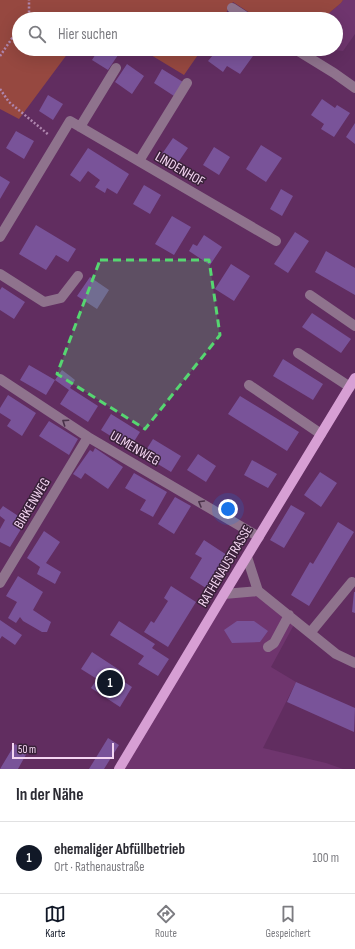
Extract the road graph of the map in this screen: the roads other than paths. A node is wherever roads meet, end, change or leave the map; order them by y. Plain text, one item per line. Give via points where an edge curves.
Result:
1 (232, 8) dead end
2 (238, 12) edge
3 (306, 56) edge
4 (116, 68) dead end
5 (187, 83) dead end
6 (355, 88) edge
7 (80, 127) junction
8 (139, 161) junction
9 (0, 237) edge
10 (276, 241) dead end
11 (0, 274) edge
12 (78, 276) dead end
13 (310, 295) dead end
14 (355, 326) edge
15 (298, 353) dead end
16 (0, 379) edge
17 (352, 383) edge
18 (249, 386) dead end
19 (321, 434) junction
20 (88, 437) junction
21 (259, 537) junction
22 (247, 557) junction
23 (352, 582) dead end
24 (0, 583) edge
25 (258, 591) junction
26 (224, 594) junction
27 (288, 615) junction
28 (310, 633) junction
29 (268, 646) dead end
30 (355, 663) edge
31 (120, 769) edge

1 - 2 street
3 - 6 street
4 - 7 street
5 - 8 street
7 - 8 street, LINDENHOF
7 - 9 street, LINDENHOF via 70,121
8 - 10 street, LINDENHOF
11 - 12 street via 44,302 61,298
13 - 14 street
15 - 17 street
20 -> 16 street, ULMENWEG
17 - 19 main road, RATHENAUSTRASSE
18 - 19 street
19 - 21 main road, RATHENAUSTRASSE
21 -> 20 street, ULMENWEG
20 - 24 street, BIRKENWEG
21 - 22 main road, RATHENAUSTRASSE
22 - 25 street
22 - 26 main road, RATHENAUSTRASSE
23 - 28 street
25 - 26 street
25 - 27 street
26 - 31 main road, RATHENAUSTRASSE
27 - 28 street
27 - 29 street via 274,643
28 - 30 street via 336,654

